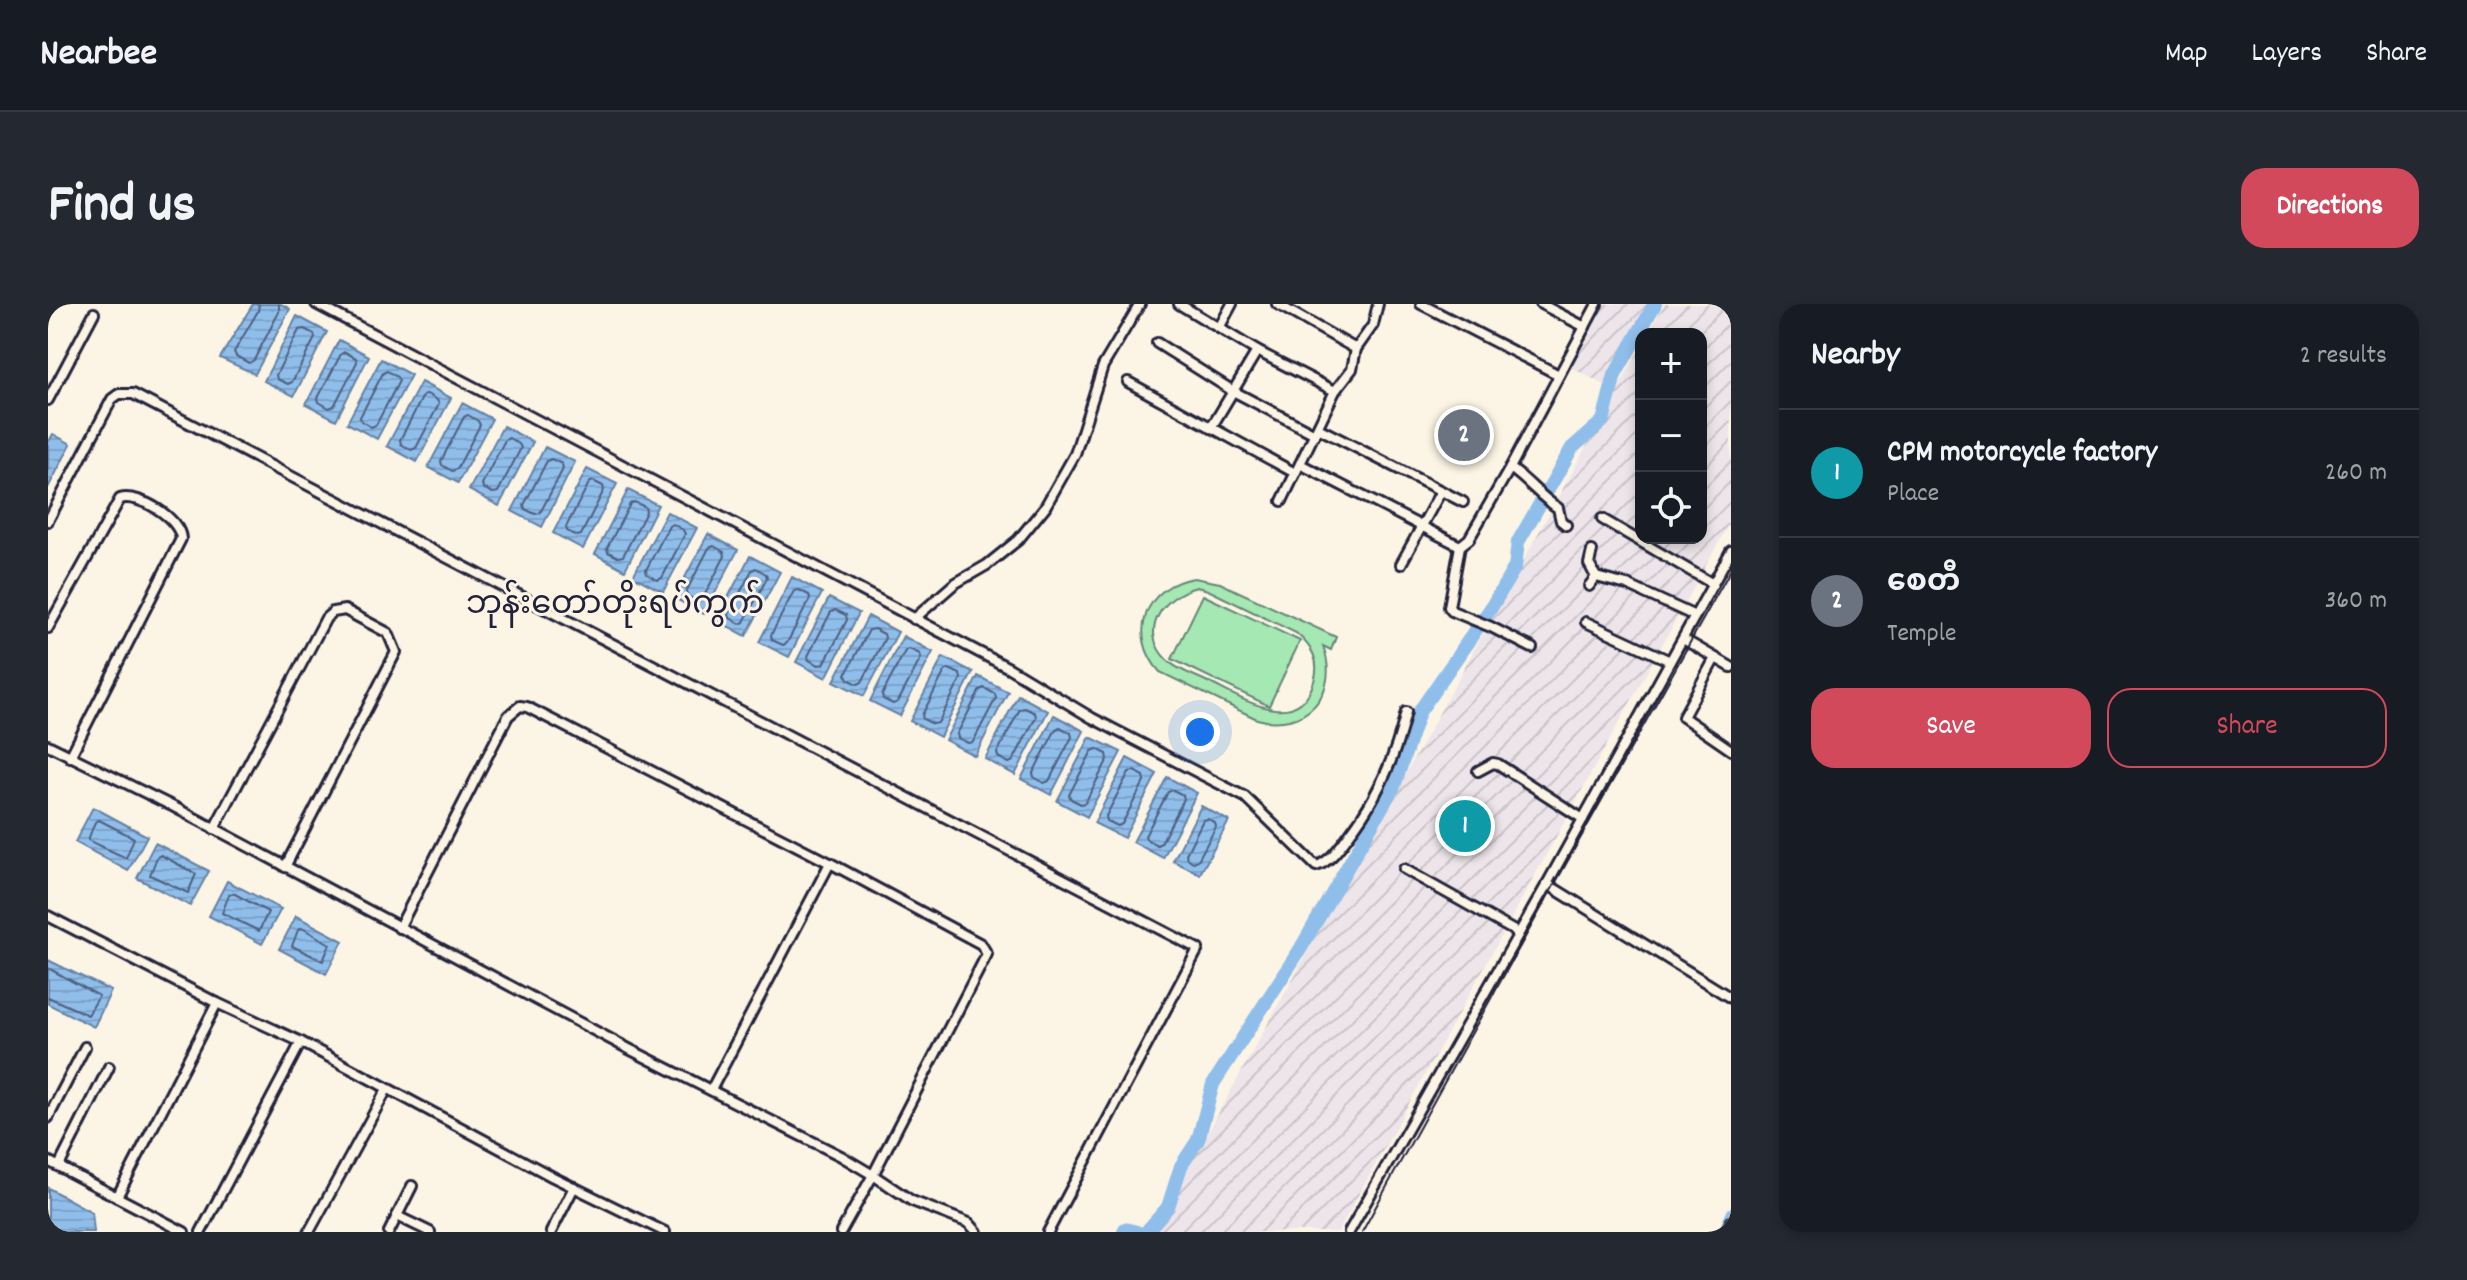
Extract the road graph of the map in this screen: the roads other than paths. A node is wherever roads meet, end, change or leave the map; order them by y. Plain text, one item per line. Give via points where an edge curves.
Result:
1 (316, 304) edge
2 (1140, 304) edge
3 (1179, 304) edge
4 (1232, 304) edge
5 (1277, 304) edge
6 (1378, 304) edge
7 (1421, 304) edge
8 (1541, 304) edge
9 (1597, 304) edge
10 (94, 313) dead end
11 (1585, 327) junction
12 (1219, 328) junction
13 (1157, 343) dead end
14 (1356, 349) junction
15 (1257, 351) junction
16 (1559, 375) junction
17 (1128, 382) dead end
18 (1233, 391) junction
19 (1335, 391) junction
20 (48, 400) edge
21 (1211, 428) junction
22 (1316, 431) junction
23 (1298, 468) junction
24 (1510, 468) junction
25 (1441, 491) junction
26 (1282, 501) dead end
27 (1463, 502) dead end
28 (1602, 519) dead end
29 (48, 521) edge
30 (1566, 525) dead end
31 (1422, 527) junction
32 (1460, 546) junction
33 (1592, 551) dead end
34 (1731, 551) edge
35 (1401, 564) dead end
36 (1596, 577) junction
37 (1713, 584) junction
38 (1589, 586) dead end
39 (1695, 616) junction
40 (914, 619) junction
41 (1586, 622) dead end
42 (48, 628) edge
43 (1683, 639) junction
44 (1532, 648) dead end
45 (1715, 658) junction
46 (1670, 661) junction
47 (1731, 667) edge
48 (1406, 712) dead end
49 (48, 745) edge
50 (1731, 750) edge
51 (70, 757) junction
52 (1478, 771) dead end
53 (1583, 819) junction
54 (214, 829) junction
55 (830, 863) junction
56 (285, 867) junction
57 (1404, 869) dead end
58 (1547, 884) junction
59 (48, 916) edge
60 (399, 928) junction
61 (1518, 933) junction
62 (1731, 998) edge
63 (217, 1003) junction
64 (301, 1042) junction
65 (85, 1047) dead end
66 (109, 1067) dead end
67 (387, 1089) junction
68 (711, 1090) junction
69 (48, 1118) edge
70 (48, 1161) edge
71 (59, 1166) junction
72 (873, 1175) junction
73 (412, 1186) dead end
74 (574, 1187) junction
75 (117, 1197) junction
76 (397, 1216) junction
77 (1731, 1222) edge
78 (184, 1232) edge
79 (201, 1232) edge
80 (309, 1232) edge
81 (389, 1232) edge
82 (430, 1232) edge
83 (551, 1232) edge
84 (665, 1232) edge
85 (841, 1232) edge
86 (977, 1232) edge
87 (1048, 1232) edge
88 (1349, 1232) edge
89 (1726, 1232) edge

1 - 40 street
2 - 40 street via 1103,366 1075,454 1045,507 1018,540
3 - 12 street
4 - 12 street
5 - 14 street
6 - 14 street via 1373,325
7 - 16 street
8 - 11 street
9 - 11 street
10 - 20 street
11 - 16 street
12 - 15 street
13 - 18 street
14 - 19 street via 1352,369
15 - 18 street
15 - 19 street
16 - 24 street
17 - 21 street
18 - 21 street
18 - 22 street
19 - 22 street
21 - 23 street
22 - 23 street
22 - 25 street
23 - 26 street
23 - 31 street
24 - 30 street via 1560,510
24 - 32 street
25 - 27 street
25 - 31 street
28 - 37 street
29 - 87 street via 112,399 133,394 1198,949
31 - 32 street
31 - 35 street
32 - 44 street via 1452,611
33 - 36 street via 1589,564
34 - 37 street
36 - 38 street
36 - 39 street
37 - 39 street
39 - 43 street
40 - 48 street via 1245,797 1316,866 1337,851 1372,801 1391,766
41 - 46 street
42 - 51 street via 116,502 136,498 175,522 181,539
43 - 45 street
43 - 46 street
45 - 47 street
45 - 50 street via 1683,717
46 - 53 street
49 - 51 street
51 - 54 street
52 - 53 street via 1498,764
53 - 58 street
54 - 56 street
54 - 56 street via 326,618 345,610 388,633 396,652
55 - 60 street via 520,706 508,716
55 - 68 street
55 - 72 street via 981,944 987,954
56 - 60 street
57 - 61 street
58 - 61 street
58 - 62 street
59 - 63 street
60 - 68 street
61 - 88 street
63 - 64 street
63 - 75 street
64 - 67 street
64 - 79 street
65 - 69 street
66 - 71 street
67 - 74 street
67 - 80 street
68 - 72 street
70 - 71 street
71 - 75 street
72 - 85 street
72 - 86 street via 912,1201 969,1223
73 - 76 street
74 - 83 street
74 - 84 street
75 - 78 street
76 - 81 street
76 - 82 street
77 - 89 street

